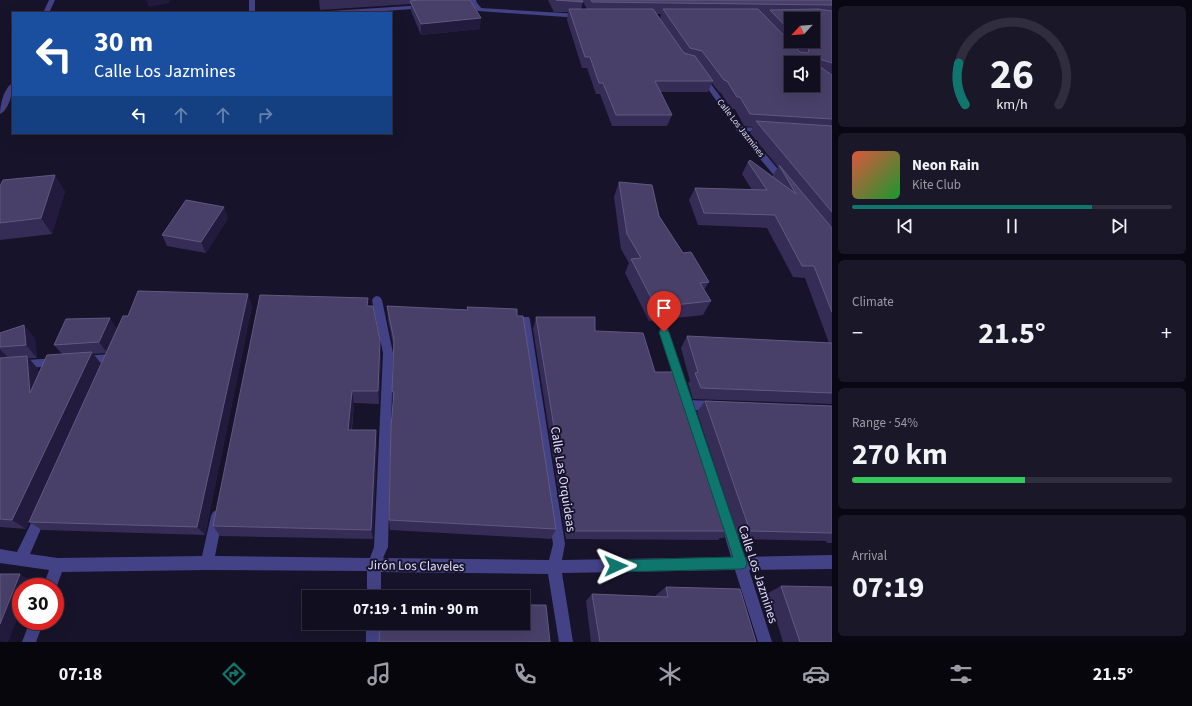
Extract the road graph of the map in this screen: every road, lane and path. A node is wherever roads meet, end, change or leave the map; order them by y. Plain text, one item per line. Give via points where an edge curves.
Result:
1 (52, 0) edge
2 (252, 0) edge
3 (474, 2) edge
4 (466, 4) edge
5 (435, 6) edge
6 (46, 12) edge
7 (252, 12) edge
8 (345, 12) edge
9 (585, 14) edge
10 (699, 72) edge
11 (12, 87) edge
12 (0, 89) edge
13 (0, 112) edge
14 (740, 129) junction
15 (771, 131) edge
16 (789, 188) edge
17 (377, 300) dead end
18 (524, 320) edge
19 (664, 332) dead end
20 (0, 368) edge
21 (105, 372) edge
22 (688, 405) junction
23 (726, 406) edge
24 (693, 420) edge
25 (47, 501) edge
26 (220, 501) edge
27 (723, 511) edge
28 (0, 556) edge
29 (21, 558) junction
30 (832, 562) edge
31 (207, 563) junction
32 (741, 563) junction
33 (58, 564) junction
34 (374, 564) junction
35 (554, 567) junction
36 (53, 578) edge
37 (374, 590) edge
38 (34, 630) edge
39 (373, 630) edge
40 (29, 642) edge
41 (373, 642) edge
42 (566, 642) edge
43 (766, 642) edge

1 - 6 street
2 - 7 street
3 - 4 street
3 - 9 street via 480,10 561,16
5 - 8 street
10 - 14 street, Calle Los Jazmines
11 - 12 street
11 - 13 street
14 - 15 street
14 - 16 street, Calle Los Jazmines
17 - 34 street via 388,353 381,547
18 - 35 street, Calle Las Orquideas via 559,544
19 - 22 street
20 - 21 street via 113,355
22 - 23 street
22 - 24 street
25 - 29 street
26 - 31 street
27 - 32 street, Calle Los Jazmines
28 - 29 street, Jirón Los Claveles
29 - 33 street, Jirón Los Claveles
30 - 32 street, Jirón Los Claveles
31 - 33 street, Jirón Los Claveles
31 - 34 street, Jirón Los Claveles
32 - 35 street, Jirón Los Claveles
32 - 43 street, Calle Los Jazmines
33 - 36 street
34 - 35 street, Jirón Los Claveles
34 - 37 street
35 - 42 street, Calle Las Orquideas
38 - 40 street
39 - 41 street

